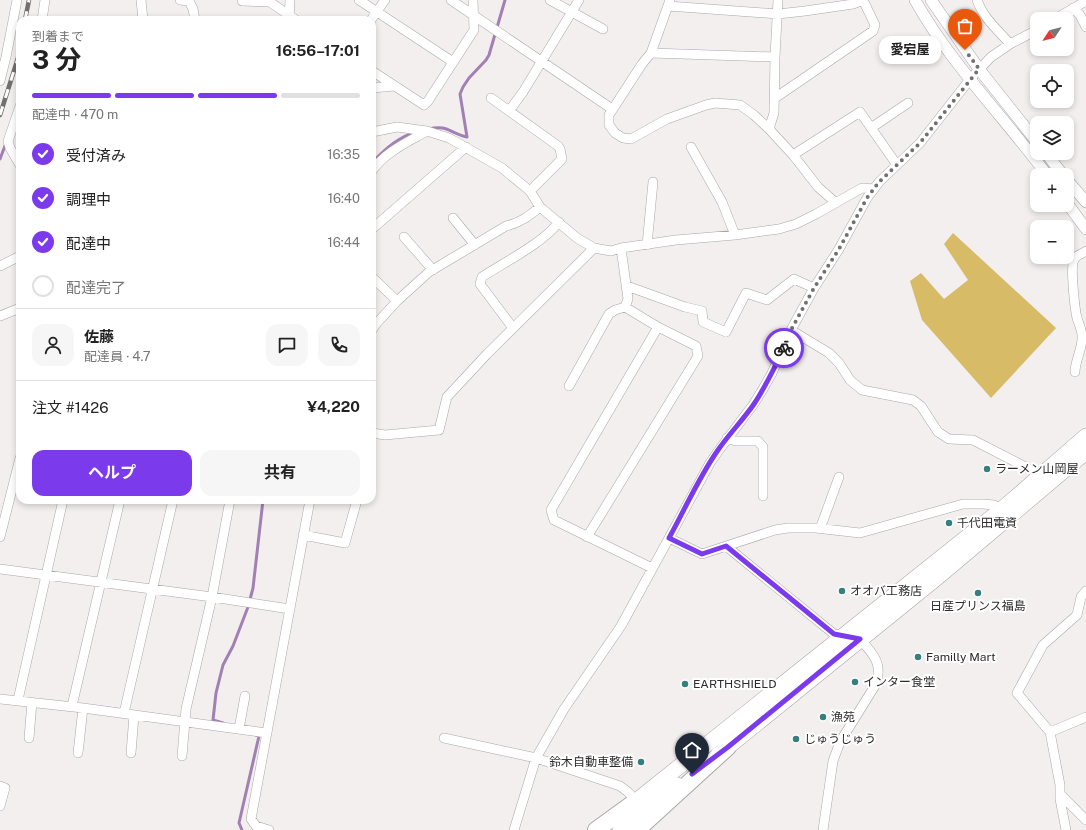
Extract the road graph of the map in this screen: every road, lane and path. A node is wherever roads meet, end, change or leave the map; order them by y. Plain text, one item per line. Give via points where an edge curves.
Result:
1 (17, 0) edge
2 (46, 0) edge
3 (141, 0) edge
4 (180, 0) edge
5 (290, 0) edge
6 (359, 0) edge
7 (385, 0) edge
8 (451, 0) edge
9 (473, 0) edge
10 (550, 0) edge
11 (579, 0) edge
12 (778, 0) edge
13 (863, 0) edge
14 (915, 0) edge
15 (931, 0) edge
16 (977, 0) edge
17 (242, 1) edge
18 (1086, 1) edge
19 (669, 3) edge
20 (1073, 8) junction
21 (377, 12) junction
22 (572, 12) junction
23 (1066, 12) edge
24 (473, 14) junction
25 (778, 14) junction
26 (43, 16) edge
27 (143, 16) edge
28 (194, 16) edge
29 (289, 16) edge
30 (292, 16) edge
31 (374, 16) edge
32 (1086, 27) edge
33 (603, 29) dead end
34 (1030, 34) edge
35 (1010, 44) junction
36 (651, 53) junction
37 (775, 57) junction
38 (542, 60) junction
39 (453, 62) junction
40 (979, 69) junction
41 (376, 74) edge
42 (971, 78) junction
43 (0, 80) edge
44 (395, 86) junction
45 (376, 88) edge
46 (491, 98) dead end
47 (775, 98) junction
48 (908, 103) dead end
49 (612, 109) junction
50 (509, 111) junction
51 (16, 118) edge
52 (871, 128) junction
53 (768, 129) junction
54 (376, 131) edge
55 (427, 131) junction
56 (1030, 133) edge
57 (466, 147) junction
58 (691, 147) dead end
59 (793, 155) junction
60 (16, 158) edge
61 (1051, 160) edge
62 (897, 165) junction
63 (376, 166) edge
64 (1042, 168) edge
65 (1058, 168) edge
66 (653, 182) dead end
67 (1074, 187) edge
68 (874, 189) junction
69 (530, 191) junction
70 (1086, 200) edge
71 (835, 202) junction
72 (540, 206) junction
73 (1074, 212) edge
74 (453, 218) dead end
75 (559, 222) junction
76 (376, 226) edge
77 (1086, 229) edge
78 (735, 235) junction
79 (404, 237) dead end
80 (475, 245) junction
81 (647, 245) junction
82 (594, 248) junction
83 (621, 248) junction
84 (1086, 251) edge
85 (16, 258) edge
86 (0, 266) edge
87 (433, 270) junction
88 (376, 280) edge
89 (627, 286) junction
90 (814, 288) junction
91 (398, 301) junction
92 (625, 307) junction
93 (16, 310) edge
94 (0, 316) edge
95 (376, 324) edge
96 (658, 327) junction
97 (513, 328) junction
98 (791, 330) junction
99 (1075, 372) dead end
100 (569, 386) dead end
101 (376, 434) edge
102 (1086, 436) edge
103 (727, 438) junction
104 (1086, 452) edge
105 (16, 474) edge
106 (1040, 475) junction
107 (839, 477) dead end
108 (763, 496) dead end
109 (62, 504) edge
110 (119, 504) edge
111 (173, 504) edge
112 (229, 504) edge
113 (309, 504) edge
114 (356, 504) edge
115 (1002, 509) junction
116 (820, 529) junction
117 (303, 536) junction
118 (587, 536) junction
119 (0, 537) edge
120 (669, 538) junction
121 (726, 546) junction
122 (652, 568) junction
123 (0, 569) edge
124 (47, 576) junction
125 (101, 582) junction
126 (153, 590) junction
127 (1086, 591) edge
128 (212, 597) junction
129 (290, 610) junction
130 (844, 636) junction
131 (860, 639) junction
132 (245, 696) dead end
133 (0, 699) edge
134 (18, 700) junction
135 (32, 702) junction
136 (72, 706) junction
137 (83, 708) junction
138 (124, 713) junction
139 (134, 714) junction
140 (1086, 717) edge
141 (185, 721) junction
142 (239, 729) junction
143 (1050, 732) junction
144 (267, 733) junction
145 (29, 738) dead end
146 (444, 738) dead end
147 (728, 747) junction
148 (78, 753) dead end
149 (131, 753) dead end
150 (182, 756) dead end
151 (536, 758) junction
152 (0, 786) edge
153 (1060, 794) junction
154 (636, 801) junction
155 (0, 806) edge
156 (1085, 816) edge
157 (269, 830) edge
158 (514, 830) edge
159 (596, 830) edge
160 (601, 830) edge
161 (620, 830) edge
162 (637, 830) edge
163 (823, 830) edge
164 (1066, 830) edge

1 - 43 street
2 - 26 street
3 - 27 street
4 - 28 street via 189,1
5 - 30 street
6 - 21 street
7 - 21 street
8 - 24 street
9 - 24 street
10 - 22 street
11 - 22 street
12 - 25 street
13 - 25 street via 853,4
13 - 47 street via 875,25 873,31
14 - 42 street
15 - 40 street
16 - 35 street via 988,19
17 - 29 street via 270,2
18 - 20 street
19 - 25 street
19 - 36 street
20 - 23 street
20 - 32 street
21 - 31 street
21 - 39 street
22 - 33 street
22 - 38 street
24 - 38 street
24 - 39 street via 474,30
25 - 37 street
34 - 35 street
35 - 40 street
36 - 37 street
36 - 49 street
37 - 47 street
38 - 49 street
38 - 50 street
39 - 44 street via 424,105
40 - 42 street
40 - 56 street
41 - 44 street
42 - 62 street via 920,143
42 - 64 street
44 - 45 street
46 - 50 street
47 - 53 street via 774,113
48 - 52 street
49 - 53 street via 609,125 619,136 627,139 666,119 715,103 740,105
50 - 69 street via 560,149 562,158
51 - 60 street via 8,141
52 - 59 street via 860,112
52 - 62 street
53 - 59 street
54 - 55 street via 397,127
55 - 57 street via 441,134
55 - 63 street via 390,153
57 - 69 street via 502,168
57 - 76 street
58 - 78 street via 722,202
59 - 71 street via 818,187
61 - 65 street
62 - 68 street
66 - 81 street
67 - 70 street
68 - 71 street via 862,188
68 - 90 street
69 - 72 street
71 - 78 street via 802,220 778,229
72 - 75 street
72 - 80 street via 519,223 506,226
73 - 77 street
74 - 80 street
75 - 82 street via 577,238
75 - 97 street via 536,242 482,277 480,284
78 - 81 street
79 - 87 street
80 - 87 street
81 - 83 street
82 - 83 street via 611,251
82 - 97 street
83 - 89 street
84 - 99 street via 1074,259 1072,266 1076,311 1082,333
85 - 86 street
87 - 91 street
88 - 91 street
89 - 90 street via 702,311 703,322 726,332 746,293 767,300 794,279
89 - 92 street via 628,299
90 - 98 street
91 - 95 street
92 - 96 street
92 - 100 street via 609,314
93 - 94 street
96 - 118 street via 551,510 554,520
96 - 118 street via 696,346 698,356
97 - 101 street via 447,397 439,430
98 - 103 street via 772,373 753,405
98 - 106 street via 829,353 850,380 862,390 913,400 921,406 938,432 949,439 973,440
102 - 106 highway
103 - 108 street via 736,441 758,441 763,447
103 - 120 street via 710,463
104 - 131 highway
105 - 119 street
106 - 115 highway
107 - 116 street
109 - 124 street
110 - 125 street
111 - 126 street
112 - 128 street
113 - 117 street
114 - 117 street via 345,544
115 - 116 street via 983,504 963,504 860,533
115 - 130 highway
116 - 121 street via 781,529
117 - 129 street
118 - 122 street
120 - 121 street via 702,554
120 - 122 street
121 - 130 street via 834,634
122 - 151 street via 621,626 564,709
123 - 124 street
124 - 125 street
124 - 134 street
125 - 126 street
125 - 136 street
126 - 128 street
126 - 138 street
127 - 143 street via 1081,597 1077,616 1043,645 1017,693
128 - 129 street
128 - 141 street via 192,679
129 - 144 street
130 - 131 street
130 - 154 highway
131 - 147 highway
131 - 163 street via 875,658 880,673 876,684 840,742 833,760
132 - 142 street
133 - 134 street
134 - 135 street
135 - 136 street
135 - 145 street
136 - 137 street
137 - 138 street
137 - 148 street
138 - 139 street
139 - 141 street
139 - 149 street
140 - 143 street
141 - 142 street
141 - 150 street
142 - 144 street
143 - 153 street
144 - 157 street via 251,819 256,826
146 - 151 street
147 - 161 highway
147 - 162 highway
151 - 154 street via 620,786
151 - 158 street
152 - 155 street via 5,788
153 - 156 street
153 - 164 street
154 - 159 highway
154 - 160 highway

